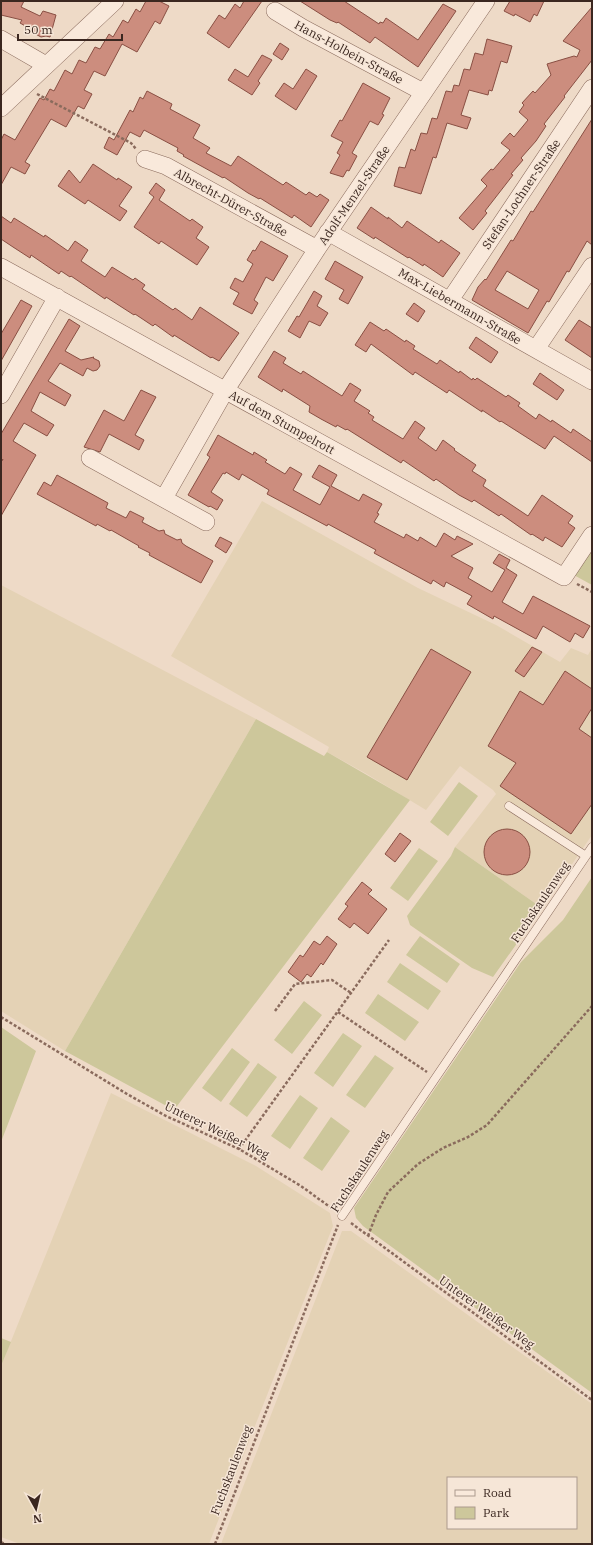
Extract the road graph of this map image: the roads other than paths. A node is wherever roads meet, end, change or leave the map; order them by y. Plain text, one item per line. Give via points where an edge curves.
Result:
1 (115, 1) edge
2 (486, 1) edge
3 (275, 11) dead end
4 (1, 39) edge
5 (46, 65) junction
6 (592, 88) edge
7 (424, 92) junction
8 (1, 108) edge
9 (144, 159) road end
10 (328, 232) junction
11 (317, 249) junction
12 (592, 266) edge
13 (1, 267) edge
14 (57, 297) junction
15 (450, 300) junction
16 (536, 349) junction
17 (592, 381) edge
18 (225, 391) junction
19 (1, 395) edge
20 (90, 458) dead end
21 (164, 498) junction
22 (206, 522) dead end
23 (592, 535) edge
24 (509, 806) dead end
25 (592, 847) edge
26 (586, 856) junction
27 (342, 1216) road end

1 - 5 street
2 - 7 street, Adolf-Menzel-Straße
3 - 7 street, Hans-Holbein-Straße
4 - 5 street
5 - 8 street
6 - 15 street, Stefan-Lochner-Straße
7 - 10 street, Adolf-Menzel-Straße
9 - 11 street, Albrecht-Dürer-Straße via 166,166
10 - 11 street, Adolf-Menzel-Straße
10 - 15 street, Max-Liebermann-Straße
11 - 18 street, Adolf-Menzel-Straße
12 - 16 street
13 - 14 street, Auf dem Stumpelrott
14 - 18 street, Auf dem Stumpelrott
14 - 19 street
15 - 16 street, Max-Liebermann-Straße
16 - 17 street, Max-Liebermann-Straße
18 - 21 street, Adolf-Menzel-Straße
18 - 23 street, Auf dem Stumpelrott via 564,577
20 - 21 street
21 - 22 street
24 - 26 lane
25 - 26 lane, Fuchskaulenweg
26 - 27 lane, Fuchskaulenweg

